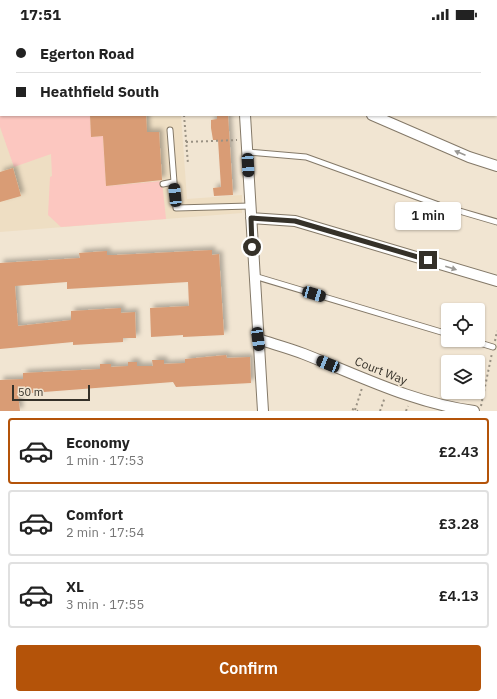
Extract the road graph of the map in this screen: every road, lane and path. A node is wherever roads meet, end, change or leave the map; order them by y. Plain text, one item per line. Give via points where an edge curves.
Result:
1 (184, 116) edge
2 (245, 116) edge
3 (374, 116) edge
4 (170, 130) dead end
5 (247, 140) junction
6 (186, 142) junction
7 (247, 152) junction
8 (188, 164) dead end
9 (497, 166) edge
10 (173, 182) junction
11 (163, 184) dead end
12 (250, 206) junction
13 (251, 218) junction
14 (497, 222) edge
15 (254, 276) junction
16 (497, 281) edge
17 (497, 331) edge
18 (441, 332) edge
19 (258, 339) junction
20 (485, 345) edge
21 (493, 347) junction
22 (365, 379) junction
23 (389, 388) junction
24 (355, 410) edge
25 (262, 411) edge
26 (380, 411) edge
27 (474, 411) edge
28 (480, 411) edge

1 - 6 path
2 - 5 street
9 -> 3 street via 469,157
4 - 10 lane
5 - 6 path
5 - 7 street
6 - 8 path
7 - 12 street
7 - 14 lane via 306,157 439,205
10 - 11 lane
10 - 12 lane via 176,208
12 - 13 street
13 - 15 street
13 -> 16 street via 295,221
15 - 18 lane
15 - 19 street
17 - 21 path
19 - 22 street, Court Way via 303,353
19 - 25 street
20 - 21 lane
21 - 28 path
22 - 23 street, Court Way
22 - 24 path
23 - 26 path
23 - 27 street, Court Way via 434,404

